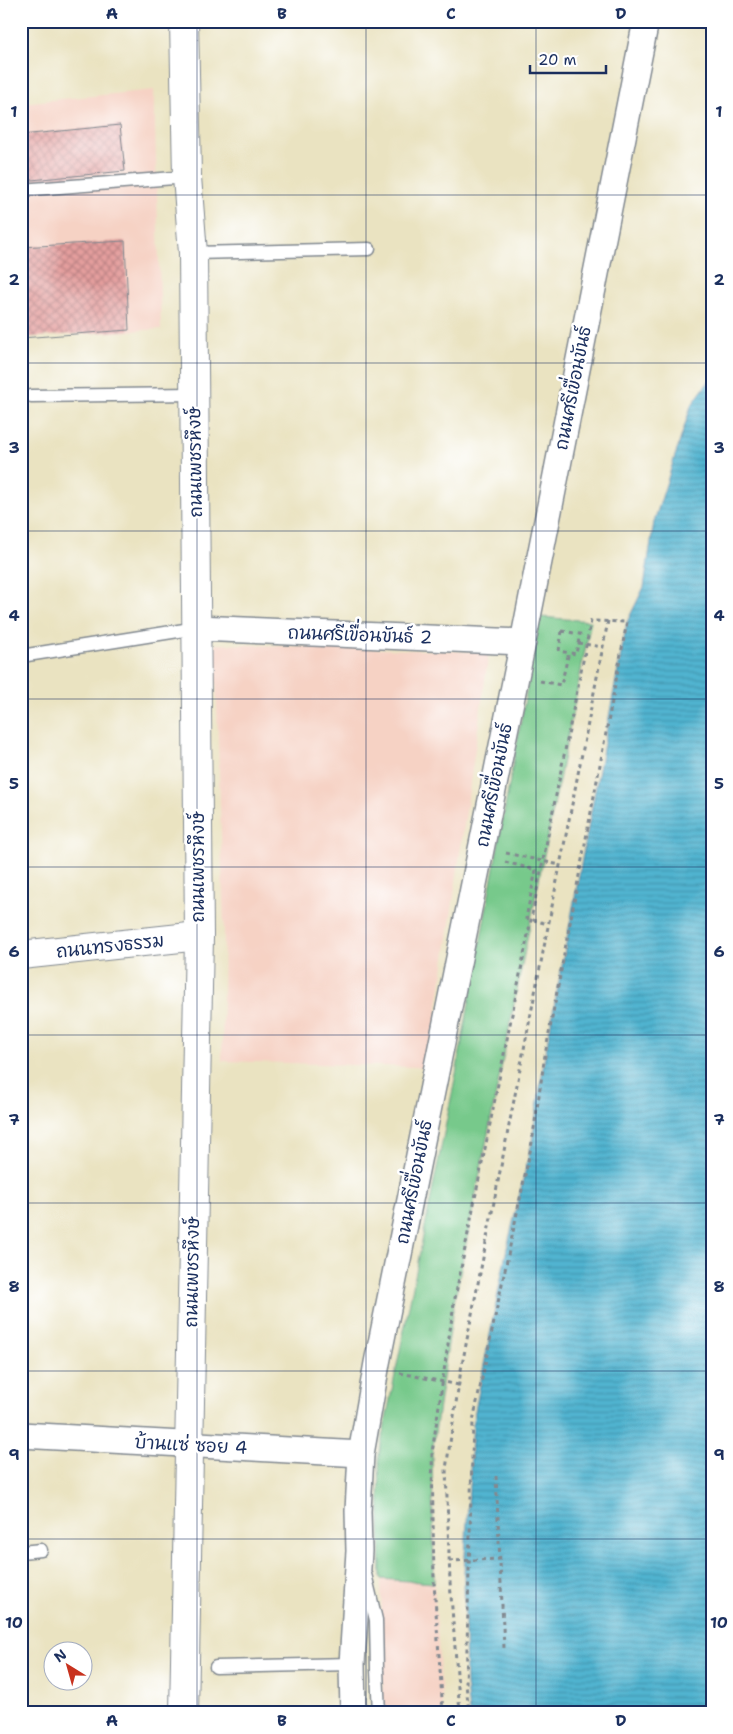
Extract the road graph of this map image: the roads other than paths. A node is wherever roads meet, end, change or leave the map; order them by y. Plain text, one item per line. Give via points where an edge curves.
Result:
1 (184, 21) edge
2 (646, 21) edge
3 (187, 177) junction
4 (21, 190) edge
5 (369, 249) dead end
6 (193, 254) junction
7 (194, 394) junction
8 (31, 396) dead end
9 (196, 628) junction
10 (523, 642) junction
11 (21, 656) edge
12 (199, 936) junction
13 (21, 955) edge
14 (21, 1435) edge
15 (188, 1445) junction
16 (361, 1454) junction
17 (41, 1550) dead end
18 (359, 1551) junction
19 (21, 1552) edge
20 (352, 1664) junction
21 (216, 1667) dead end
22 (184, 1713) edge
23 (353, 1713) edge
24 (379, 1713) edge

1 - 3 main road, ถนนเพชรหึงษ์
2 - 10 street, ถนนศรีเขื่อนขันธ์
3 - 4 lane
3 - 6 main road, ถนนเพชรหึงษ์
5 - 6 lane
6 - 7 main road, ถนนเพชรหึงษ์
7 - 8 lane
7 - 9 main road, ถนนเพชรหึงษ์
9 - 10 street, ถนนศรีเขื่อนขันธ์ 2
9 - 11 lane
9 - 12 main road, ถนนเพชรหึงษ์
10 - 16 street, ถนนศรีเขื่อนขันธ์
12 - 13 main road, ถนนทรงธรรม
12 - 15 main road, ถนนเพชรหึงษ์
14 - 15 street, บ้านแซ่ ซอย 4
15 - 16 street, บ้านแซ่ ซอย 4
15 - 22 main road, ถนนเพชรหึงษ์
16 - 18 street, ถนนศรีเขื่อนขันธ์
17 - 19 lane
18 - 20 street, ถนนศรีเขื่อนขันธ์
18 - 24 lane, ถนนศรีเขื่อนขันธ์ via 376,1620
20 - 21 lane
20 - 23 street, ถนนศรีเขื่อนขันธ์

